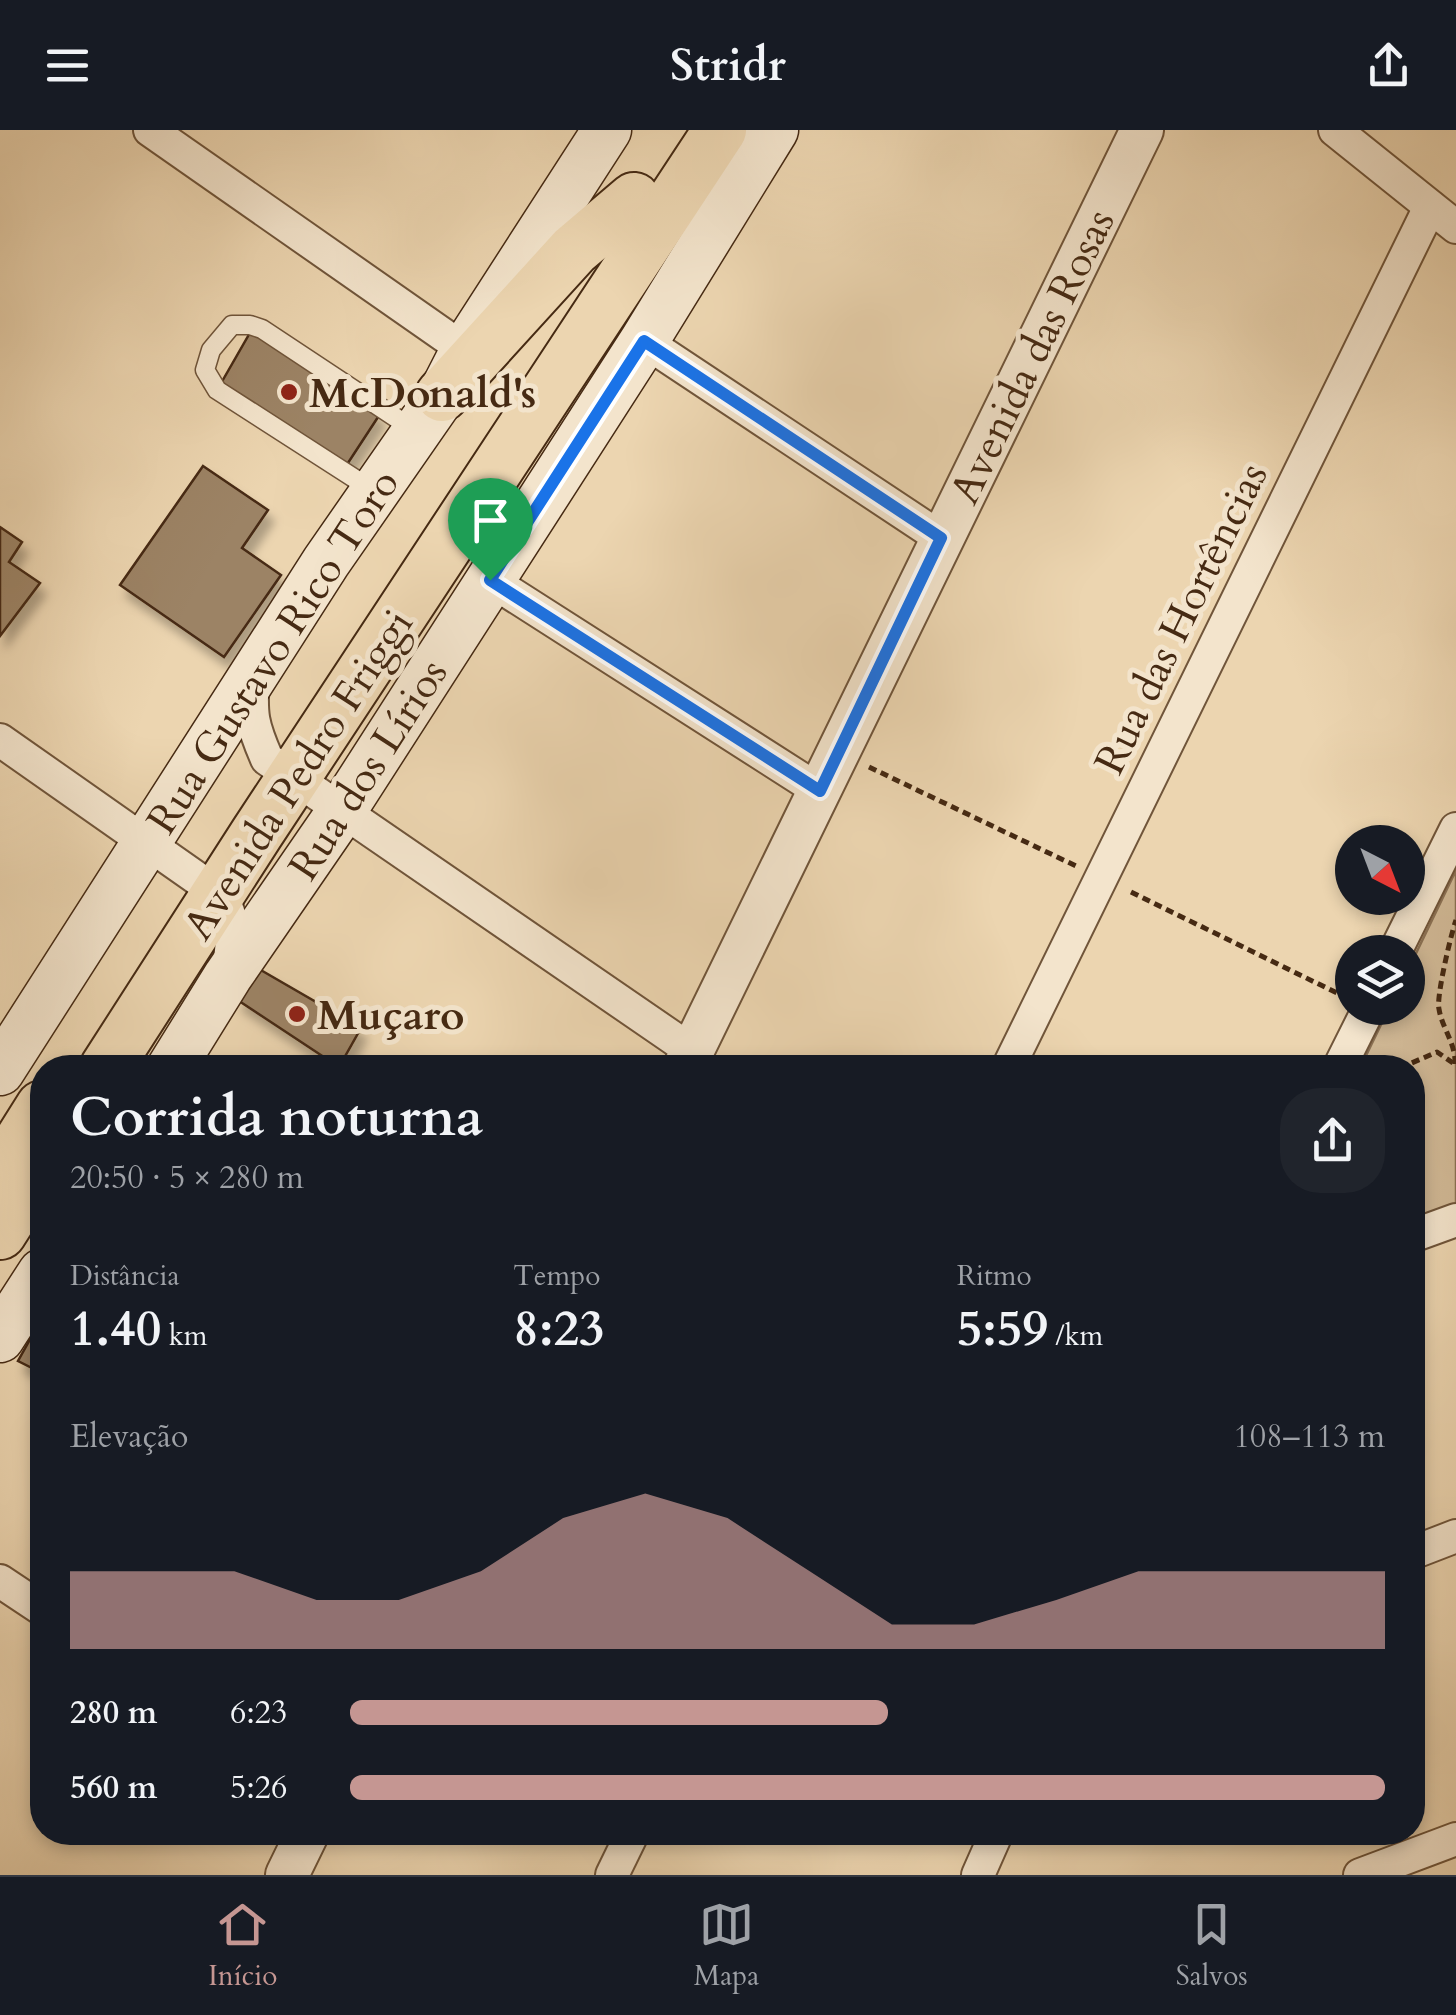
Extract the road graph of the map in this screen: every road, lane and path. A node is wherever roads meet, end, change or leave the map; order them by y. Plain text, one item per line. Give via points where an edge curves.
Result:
1 (150, 130) edge
2 (607, 130) edge
3 (679, 130) edge
4 (720, 130) edge
5 (774, 130) edge
6 (1142, 130) edge
7 (1336, 130) edge
8 (634, 199) junction
9 (1430, 207) junction
10 (1456, 227) edge
11 (644, 341) junction
12 (441, 392) junction
13 (375, 492) junction
14 (941, 538) junction
15 (490, 580) junction
16 (253, 676) junction
17 (0, 740) edge
18 (281, 768) junction
19 (820, 791) junction
20 (343, 809) junction
21 (1456, 828) edge
22 (146, 843) junction
23 (205, 884) junction
24 (1456, 920) edge
25 (1404, 935) edge
26 (228, 976) junction
27 (1360, 1025) edge
28 (78, 1055) edge
29 (113, 1055) edge
30 (190, 1055) edge
31 (681, 1055) edge
32 (690, 1055) edge
33 (1014, 1055) edge
34 (1345, 1055) edge
35 (1425, 1057) edge
36 (1456, 1064) edge
37 (0, 1071) edge
38 (30, 1126) edge
39 (0, 1174) edge
40 (30, 1186) edge
41 (1456, 1220) edge
42 (1425, 1231) edge
43 (0, 1234) edge
44 (30, 1294) edge
45 (0, 1338) edge
46 (1456, 1536) edge
47 (1425, 1548) edge
48 (0, 1581) edge
49 (30, 1601) edge
50 (1456, 1839) edge
51 (302, 1845) edge
52 (627, 1845) edge
53 (991, 1845) edge
54 (287, 1875) edge
55 (612, 1875) edge
56 (978, 1875) edge
57 (1360, 1875) edge

1 - 12 street
2 - 12 main road, Rua Gustavo Rico Toro
3 - 8 main road, Avenida Pedro Friggi
4 - 18 main road, Avenida Pedro Friggi
5 - 11 main road, Rua dos Lírios
6 - 14 street, Avenida das Rosas
7 - 9 street
8 - 12 main road via 574,250
8 - 18 main road, Avenida Pedro Friggi
9 - 10 street
9 - 33 street, Rua das Hortências
11 - 14 street
11 - 15 main road, Rua dos Lírios
12 - 13 main road, Rua Gustavo Rico Toro
12 - 13 lane via 250,325 232,325 211,350 205,370 217,390
13 - 16 main road, Rua Gustavo Rico Toro
14 - 19 street, Avenida das Rosas
15 - 19 street
15 - 20 main road, Rua dos Lírios
16 - 18 street via 254,730
16 - 22 main road, Rua Gustavo Rico Toro
17 - 22 street
18 - 20 street
18 - 23 main road, Avenida Pedro Friggi
19 - 32 street, Avenida das Rosas
20 - 26 main road, Rua dos Lírios
20 - 31 street
21 - 25 street
22 - 23 street
22 - 37 main road, Rua Gustavo Rico Toro
23 - 26 street via 230,911
23 - 28 main road, Avenida Pedro Friggi
23 - 29 main road, Avenida Pedro Friggi
24 - 36 path via 1438,1009
26 - 30 main road, Rua dos Lírios
27 - 34 street
35 - 36 path via 1436,1052
38 - 39 main road
40 - 43 main road
41 - 42 street
44 - 45 main road
46 - 47 street
48 - 49 street
50 - 57 street
51 - 54 street
52 - 55 street
53 - 56 street

